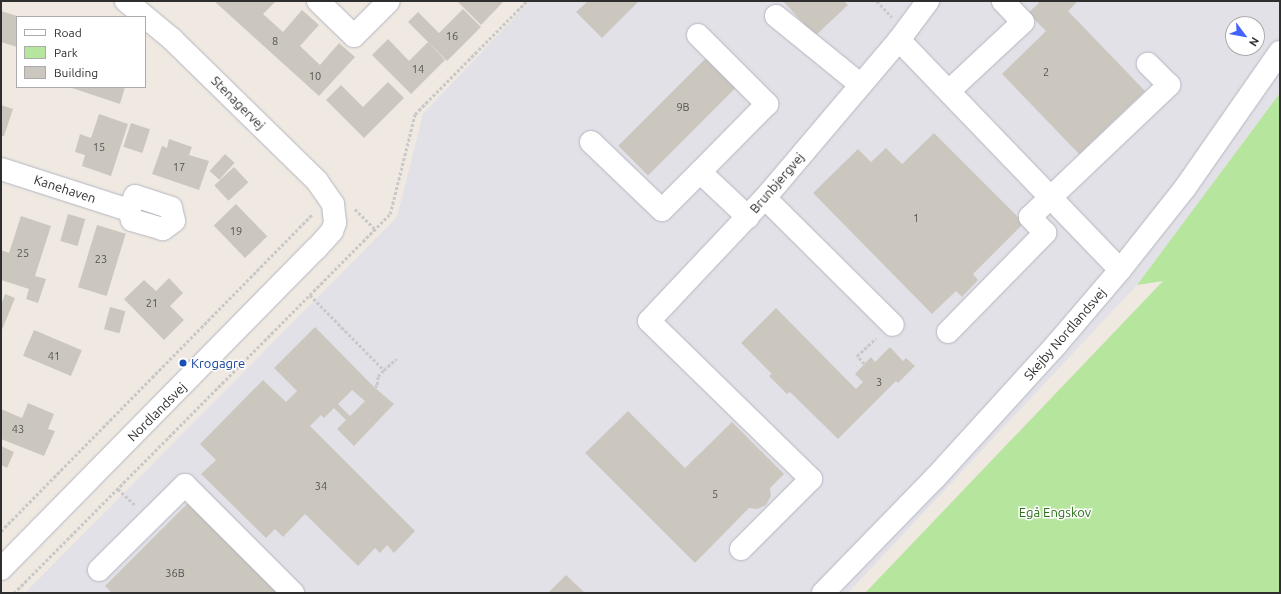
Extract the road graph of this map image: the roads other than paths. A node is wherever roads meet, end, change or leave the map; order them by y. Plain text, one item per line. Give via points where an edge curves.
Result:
1 (126, 1) edge
2 (318, 1) edge
3 (389, 1) edge
4 (928, 1) edge
5 (1003, 1) edge
6 (144, 16) edge
7 (776, 16) dead end
8 (146, 18) edge
9 (698, 35) dead end
10 (899, 40) junction
11 (1280, 52) edge
12 (1148, 64) dead end
13 (861, 85) junction
14 (949, 91) junction
15 (591, 142) dead end
16 (1, 169) edge
17 (700, 172) junction
18 (1051, 197) junction
19 (765, 198) junction
20 (333, 206) joint
21 (130, 210) dead end
22 (748, 217) junction
23 (1120, 270) junction
24 (892, 324) road end
25 (948, 332) dead end
26 (741, 549) dead end
27 (1, 569) edge
28 (99, 570) dead end
29 (293, 593) edge
30 (823, 593) edge

1 - 6 street, Stenagervej
2 - 3 street via 354,36
4 - 10 street, Brunbjergvej
5 - 14 street via 1023,22
7 - 13 street
8 - 20 street, Stenagervej via 206,71 317,181
9 - 17 street via 767,104
10 - 13 street, Brunbjergvej
10 - 14 street
11 - 23 street, Skejby Nordlandsvej via 1185,188
12 - 18 street via 1169,85
13 - 19 street, Brunbjergvej
14 - 18 street
15 - 17 street via 662,210
16 - 21 street, Kanehaven
17 - 22 street
18 - 23 street
18 - 25 street via 1030,217 1045,233
19 - 22 street, Brunbjergvej
19 - 24 street
20 - 27 street, Nordlandsvej via 332,231 326,239
22 - 26 street, Brunbjergvej via 649,321 811,479
23 - 30 street, Skejby Nordlandsvej via 1056,345 940,472
28 - 29 street via 185,485

